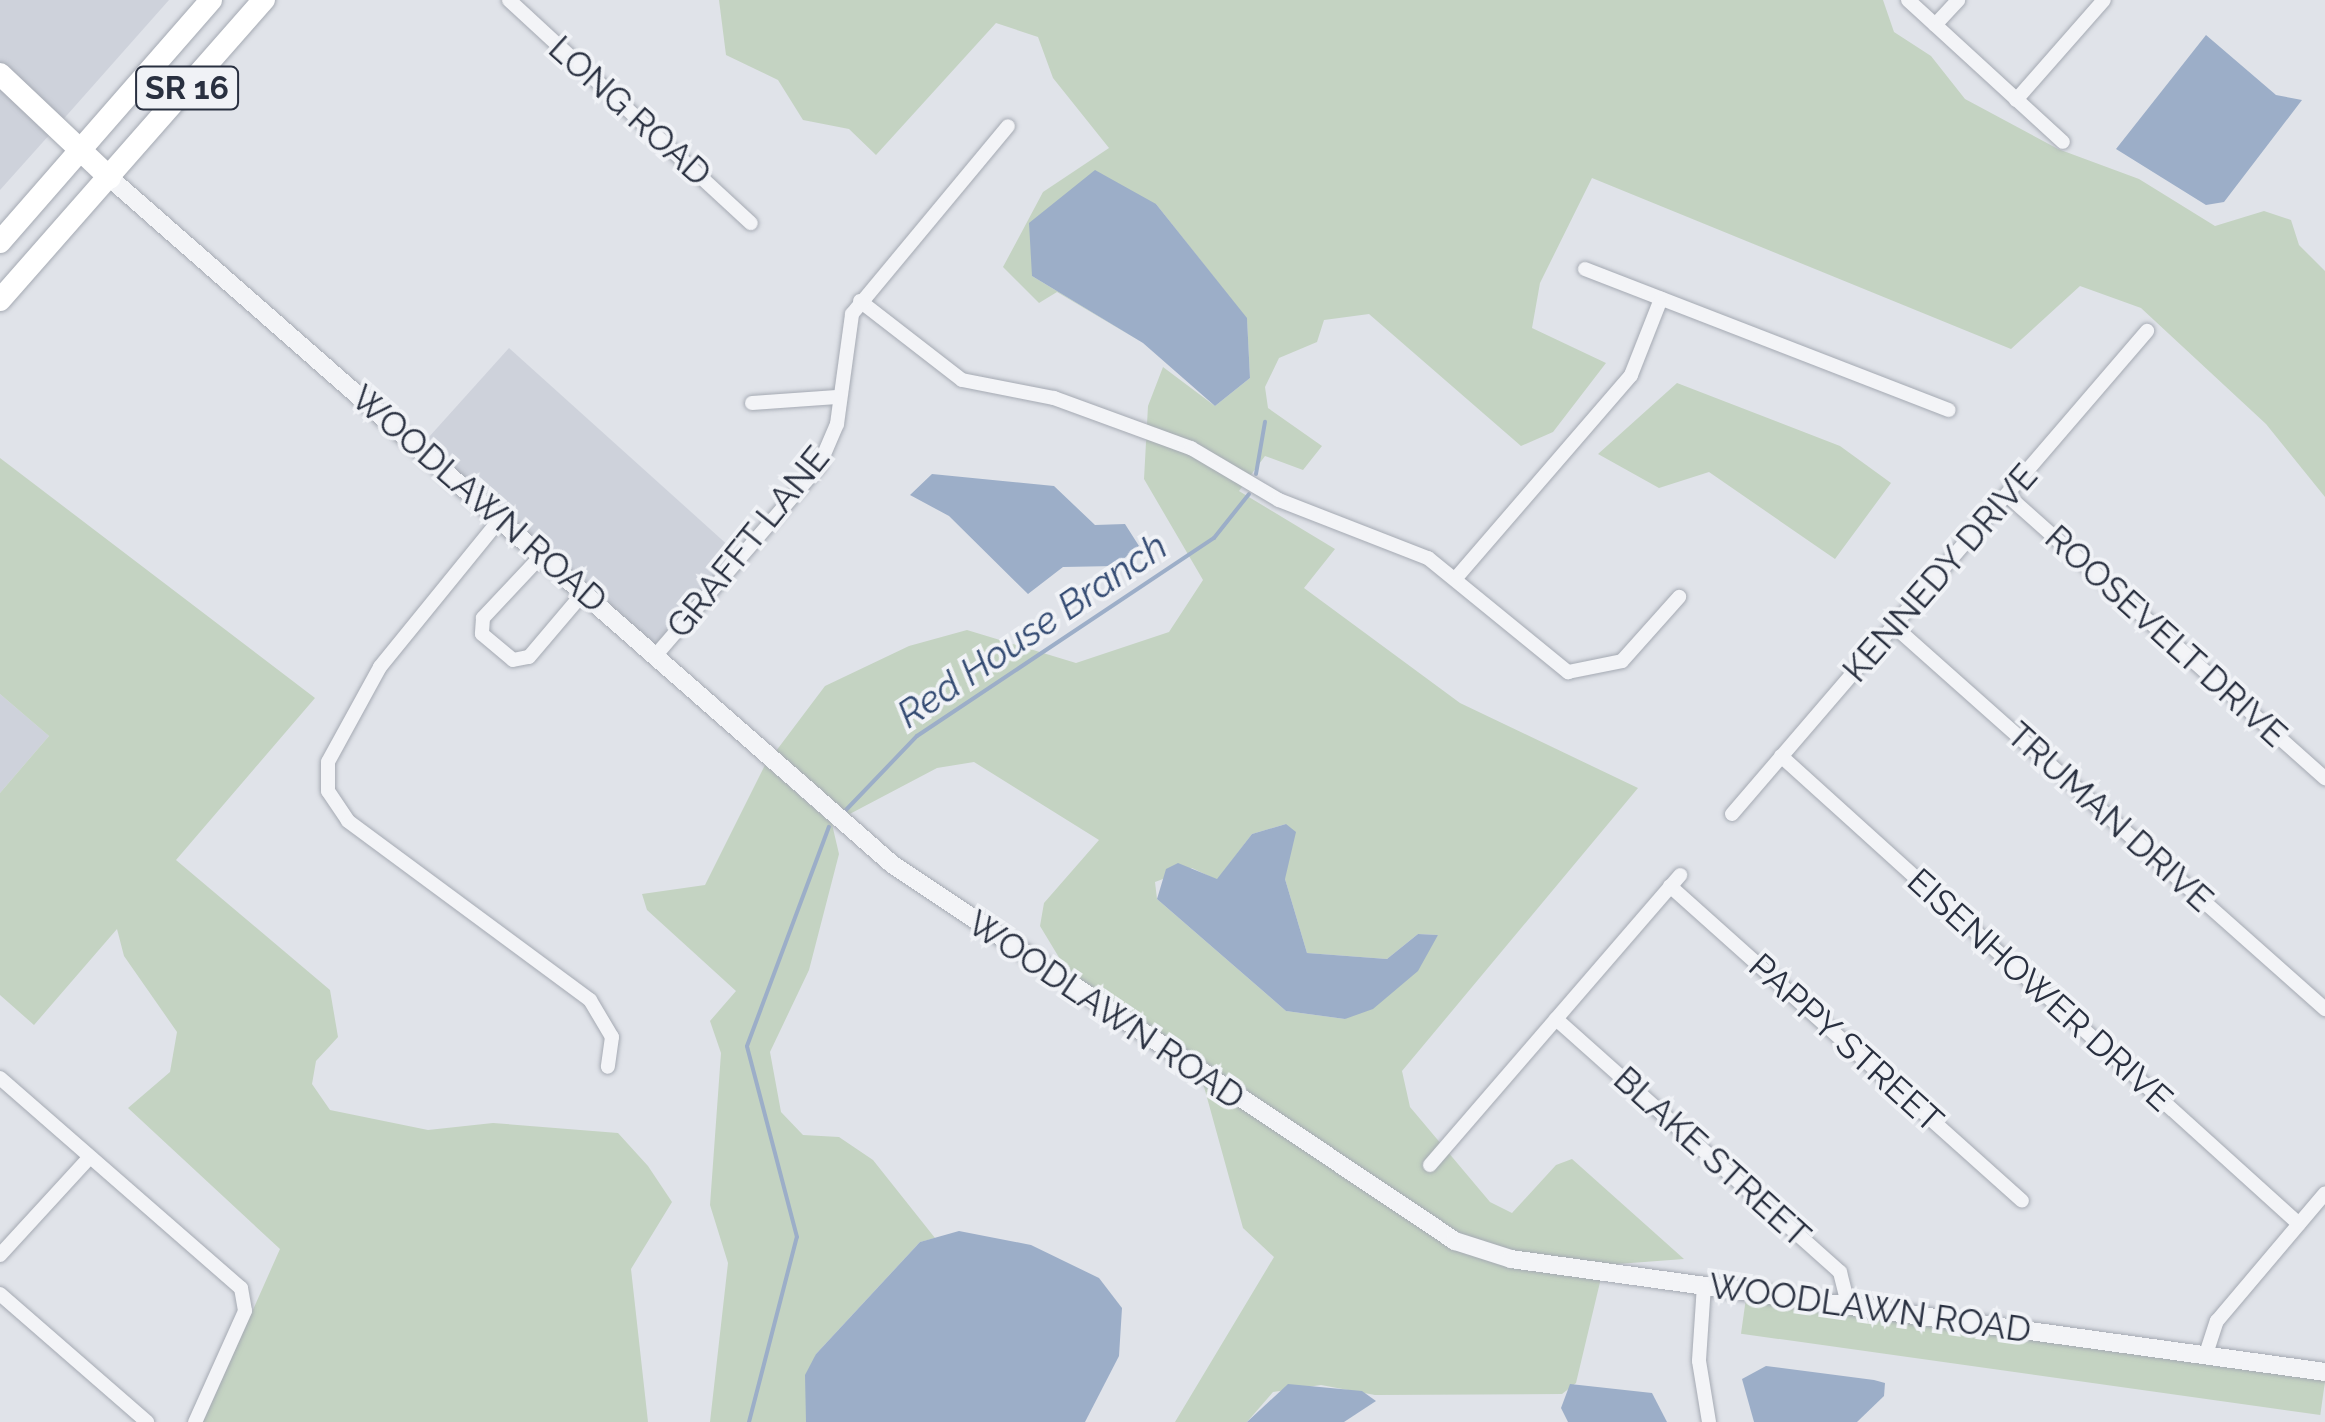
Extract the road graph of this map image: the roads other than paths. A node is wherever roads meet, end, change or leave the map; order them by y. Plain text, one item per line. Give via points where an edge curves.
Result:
1 (212, 0) edge
2 (264, 0) edge
3 (509, 0) edge
4 (1908, 0) edge
5 (1958, 0) edge
6 (2104, 0) edge
7 (1935, 25) junction
8 (0, 74) edge
9 (2016, 100) junction
10 (1008, 126) dead end
11 (2064, 142) dead end
12 (80, 151) junction
13 (110, 178) junction
14 (751, 222) dead end
15 (0, 242) edge
16 (1586, 269) dead end
17 (1661, 299) junction
18 (0, 300) edge
19 (860, 300) junction
20 (2147, 331) dead end
21 (837, 397) junction
22 (752, 403) dead end
23 (1948, 410) dead end
24 (2007, 495) junction
25 (501, 518) junction
26 (544, 554) junction
27 (1456, 578) junction
28 (585, 592) junction
29 (1679, 597) dead end
30 (1894, 626) junction
31 (656, 655) junction
32 (1781, 756) junction
33 (2325, 778) edge
34 (1732, 814) dead end
35 (2325, 1009) edge
36 (1556, 1019) junction
37 (608, 1068) dead end
38 (0, 1078) edge
39 (88, 1158) junction
40 (1430, 1165) dead end
41 (2325, 1194) edge
42 (2022, 1201) dead end
43 (2299, 1224) junction
44 (0, 1256) edge
45 (1704, 1285) junction
46 (0, 1294) edge
47 (1848, 1304) junction
48 (2206, 1354) junction
49 (2325, 1372) edge
50 (147, 1422) edge
51 (195, 1422) edge
52 (1709, 1422) edge

1 - 12 main road, SR 16
2 - 13 main road, SR 16
3 - 14 street, LONG ROAD
4 - 7 street
5 - 7 street
6 - 9 street
7 - 9 street
8 - 12 main road
9 - 11 street
10 - 19 street, GRAFFT LANE
12 - 13 main road
12 - 15 main road, SR 16
13 - 18 main road, SR 16
13 - 25 street, WOODLAWN ROAD
16 - 17 street
17 - 23 street
17 - 27 street via 1631,375
19 - 21 street, GRAFFT LANE via 841,348
19 - 27 street via 962,380 1054,398 1191,448 1279,500
20 - 24 street, KENNEDY DRIVE
21 - 22 street
21 - 31 street, GRAFFT LANE via 837,424 819,466
24 - 30 street, KENNEDY DRIVE
24 - 33 street, ROOSEVELT DRIVE
25 - 26 street, WOODLAWN ROAD
25 - 37 street via 374,677 328,762 328,791 348,821 590,1000 612,1037
26 - 28 street, WOODLAWN ROAD
26 - 28 street via 482,618 482,634 513,660 529,657
27 - 29 street via 1541,653 1582,674 1622,661
28 - 31 street, WOODLAWN ROAD
30 - 32 street, KENNEDY DRIVE
30 - 35 street, TRUMAN DRIVE
31 - 45 street, WOODLAWN ROAD via 892,864 1441,1233 1511,1260
32 - 34 street, KENNEDY DRIVE
32 - 43 street, EISENHOWER DRIVE
36 - 40 street
36 - 42 street, PAPPY STREET via 1675,880
36 - 47 street, BLAKE STREET via 1840,1272
38 - 39 street
39 - 44 street
39 - 51 street via 243,1292 245,1311
41 - 43 street
43 - 48 street via 2217,1321
45 - 47 street, WOODLAWN ROAD
45 - 52 street via 1699,1361
46 - 50 street
47 - 48 street, WOODLAWN ROAD
48 - 49 street, WOODLAWN ROAD

